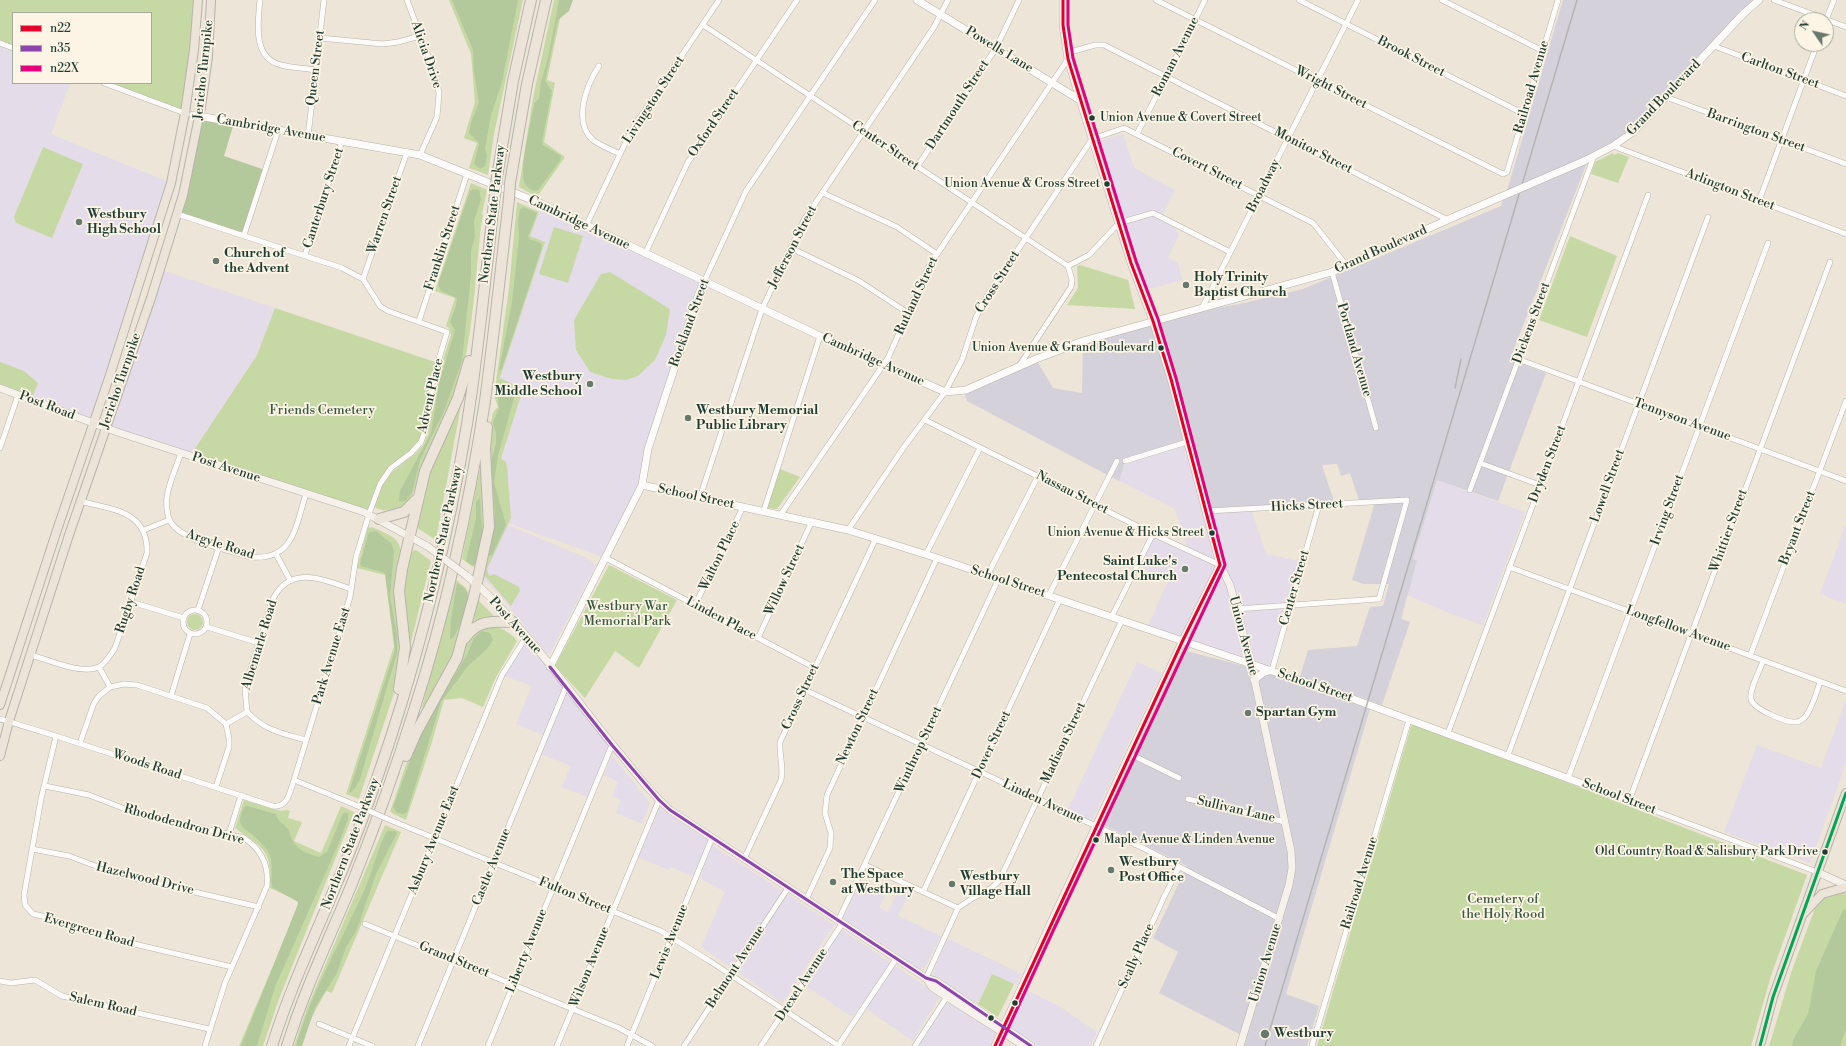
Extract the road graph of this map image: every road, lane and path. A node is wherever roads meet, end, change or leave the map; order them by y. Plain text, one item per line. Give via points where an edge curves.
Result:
1 (198, 0) edge
2 (211, 0) edge
3 (260, 0) edge
4 (324, 0) edge
5 (407, 0) edge
6 (531, 0) edge
7 (546, 0) edge
8 (719, 0) edge
9 (797, 0) edge
10 (875, 0) edge
11 (917, 0) edge
12 (948, 0) edge
13 (1020, 0) edge
14 (1063, 0) edge
15 (1156, 0) edge
16 (1205, 0) edge
17 (1299, 0) edge
18 (1358, 0) edge
19 (1442, 0) edge
20 (1558, 0) edge
21 (1759, 0) edge
22 (1774, 0) edge
23 (1834, 0) edge
24 (1805, 12) edge
25 (1829, 12) edge
26 (940, 14) junction
27 (1195, 20) junction
28 (1834, 23) edge
29 (703, 25) junction
30 (1346, 25) junction
31 (1846, 27) edge
32 (420, 36) junction
33 (320, 38) junction
34 (0, 43) edge
35 (1714, 46) junction
36 (12, 48) edge
37 (996, 48) junction
38 (1543, 51) junction
39 (1814, 52) edge
40 (1068, 56) junction
41 (756, 60) junction
42 (599, 66) dead end
43 (316, 70) junction
44 (1166, 77) junction
45 (1317, 80) junction
46 (1804, 80) junction
47 (1052, 82) junction
48 (107, 84) edge
49 (810, 96) junction
50 (1846, 96) edge
51 (1666, 97) junction
52 (1080, 100) junction
53 (1524, 114) junction
54 (193, 115) junction
55 (278, 131) junction
56 (864, 131) junction
57 (1137, 134) junction
58 (308, 136) junction
59 (1288, 138) junction
60 (1092, 139) junction
61 (1781, 140) junction
62 (342, 141) junction
63 (1613, 146) junction
64 (407, 152) junction
65 (620, 154) junction
66 (420, 155) junction
67 (1594, 156) junction
68 (1846, 164) edge
69 (917, 167) junction
70 (467, 174) junction
71 (1505, 174) joint
72 (823, 192) junction
73 (1648, 195) dead end
74 (1259, 196) junction
75 (1759, 201) junction
76 (971, 203) junction
77 (177, 214) junction
78 (1708, 217) dead end
79 (1451, 218) junction
80 (1119, 223) junction
81 (586, 226) junction
82 (1846, 234) edge
83 (244, 235) junction
84 (1026, 239) junction
85 (1768, 243) dead end
86 (791, 248) junction
87 (1230, 252) junction
88 (645, 254) junction
89 (937, 254) junction
90 (305, 256) junction
91 (147, 262) junction
92 (1830, 262) dead end
93 (160, 266) junction
94 (1068, 266) junction
95 (1347, 266) junction
96 (1332, 272) junction
97 (363, 279) junction
98 (704, 282) junction
99 (1202, 308) junction
100 (762, 309) junction
101 (908, 313) junction
102 (418, 321) junction
103 (1153, 321) junction
104 (480, 324) junction
105 (820, 336) junction
106 (1518, 359) junction
107 (884, 364) junction
108 (1019, 367) junction
109 (488, 380) junction
110 (1579, 381) junction
111 (0, 388) edge
112 (945, 392) junction
113 (18, 395) junction
114 (1846, 401) edge
115 (1639, 404) junction
116 (924, 420) junction
117 (94, 424) junction
118 (1699, 426) junction
119 (105, 428) junction
120 (1376, 428) dead end
121 (1188, 442) junction
122 (0, 448) edge
123 (980, 448) junction
124 (1760, 449) junction
125 (181, 453) junction
126 (1125, 460) dead end
127 (1117, 462) dead end
128 (1480, 463) junction
129 (1820, 471) junction
130 (1038, 476) junction
131 (1846, 481) edge
132 (642, 485) junction
133 (1540, 485) junction
134 (1470, 490) dead end
135 (306, 494) junction
136 (418, 497) junction
137 (700, 497) junction
138 (80, 501) junction
139 (1095, 505) junction
140 (1319, 505) junction
141 (743, 507) junction
142 (764, 510) junction
143 (1207, 511) junction
144 (369, 514) junction
145 (781, 514) junction
146 (169, 520) junction
147 (379, 520) junction
148 (812, 521) junction
149 (144, 530) junction
150 (848, 530) junction
151 (1153, 534) junction
152 (409, 536) junction
153 (876, 538) junction
154 (219, 547) junction
155 (276, 554) junction
156 (926, 554) junction
157 (606, 558) junction
158 (937, 558) junction
159 (1220, 565) junction
160 (1509, 567) junction
161 (988, 574) junction
162 (999, 578) junction
163 (290, 580) junction
164 (477, 585) junction
165 (351, 589) junction
166 (1570, 589) junction
167 (1049, 595) junction
168 (1060, 599) junction
169 (131, 602) junction
170 (695, 605) junction
171 (1290, 605) junction
172 (1236, 609) junction
173 (198, 610) junction
174 (1630, 611) junction
175 (1112, 616) junction
176 (184, 618) junction
177 (1122, 620) junction
178 (513, 622) junction
179 (207, 627) junction
180 (190, 634) junction
181 (1691, 634) junction
182 (526, 637) junction
183 (758, 638) junction
184 (464, 640) junction
185 (1183, 640) junction
186 (259, 643) junction
187 (31, 655) junction
188 (1750, 656) junction
189 (1763, 661) junction
190 (1251, 663) junction
191 (99, 667) junction
192 (550, 667) junction
193 (815, 668) junction
194 (1272, 670) junction
195 (1254, 680) junction
196 (1820, 682) junction
197 (110, 687) junction
198 (566, 687) junction
199 (804, 690) junction
200 (1846, 691) edge
201 (171, 696) junction
202 (0, 706) edge
203 (247, 712) junction
204 (863, 717) junction
205 (0, 719) edge
206 (1409, 720) junction
207 (9, 721) junction
208 (226, 724) junction
209 (1448, 733) junction
210 (56, 736) junction
211 (306, 740) junction
212 (80, 743) junction
213 (389, 744) junction
214 (921, 744) junction
215 (612, 745) junction
216 (1130, 754) junction
217 (1508, 755) junction
218 (0, 756) edge
219 (979, 772) junction
220 (1179, 778) dead end
221 (1568, 778) junction
222 (294, 780) junction
223 (45, 786) junction
224 (216, 787) junction
225 (388, 790) junction
226 (1846, 793) edge
227 (241, 795) junction
228 (288, 795) joint
229 (1038, 799) junction
230 (1188, 799) dead end
231 (659, 800) junction
232 (1628, 801) junction
233 (1285, 822) junction
234 (1096, 826) junction
235 (229, 834) junction
236 (434, 838) junction
237 (712, 838) junction
238 (32, 849) junction
239 (744, 859) junction
240 (494, 862) junction
241 (865, 865) junction
242 (1180, 867) junction
243 (1817, 872) junction
244 (553, 886) junction
245 (1846, 886) edge
246 (788, 888) junction
247 (923, 892) junction
248 (806, 900) junction
249 (259, 907) junction
250 (958, 908) junction
251 (613, 911) junction
252 (1802, 915) junction
253 (1280, 919) junction
254 (840, 922) junction
255 (365, 924) dead end
256 (394, 935) junction
257 (672, 937) junction
258 (896, 959) junction
259 (454, 960) junction
260 (232, 967) junction
261 (731, 975) junction
262 (926, 978) junction
263 (0, 981) edge
264 (513, 984) junction
265 (949, 994) junction
266 (573, 1009) junction
267 (785, 1010) junction
268 (319, 1024) dead end
269 (1002, 1029) junction
270 (210, 1030) junction
271 (632, 1035) junction
272 (352, 1038) junction
273 (205, 1046) edge
274 (272, 1046) edge
275 (287, 1046) edge
276 (349, 1046) edge
277 (372, 1046) edge
278 (418, 1046) edge
279 (488, 1046) edge
280 (557, 1046) edge
281 (627, 1046) edge
282 (652, 1046) edge
283 (684, 1046) edge
284 (761, 1046) edge
285 (839, 1046) edge
286 (915, 1046) edge
287 (995, 1046) edge
288 (1024, 1046) edge
289 (1031, 1046) edge
290 (1096, 1046) edge
291 (1240, 1046) edge
292 (1312, 1046) edge
293 (1760, 1046) edge

1 - 54 main road, Jericho Turnpike
2 - 54 main road, Jericho Turnpike via 208,57
3 - 43 street via 258,38 264,53 281,65
4 - 33 street, Queen Street
5 - 32 street, Alicia Drive
6 - 104 highway, Northern State Parkway, bridge via 513,81 497,177
7 - 109 highway, Northern State Parkway, bridge via 527,84 510,183
8 - 29 street, Livingston Street
9 - 41 street, Oxford Street
10 - 49 street, Rockland Street
11 - 26 street, Powells Lane
12 - 26 street, Jefferson Street
13 - 37 street, Dartmouth Street
14 - 40 main road, Union Avenue via 1063,25
15 - 27 street, Wright Street
16 - 27 street, Roman Avenue
17 - 30 street, Brook Street
18 - 30 street, Broadway
19 - 38 street
20 - 38 street, Railroad Avenue
21 - 35 street, Grand Boulevard
22 - 24 street
23 - 25 street
26 - 37 street, Powells Lane
26 - 56 street, Jefferson Street via 934,27
27 - 44 street, Roman Avenue
27 - 45 street, Wright Street
28 - 31 street
29 - 41 street, Center Street
29 - 65 street, Livingston Street via 631,131
30 - 45 street, Broadway
30 - 53 street, Brook Street
32 - 33 street via 383,44
32 - 66 street, Alicia Drive via 436,78 439,97 437,117
33 - 43 street, Queen Street
34 - 36 street
35 - 46 street, Carlton Street
35 - 51 street, Grand Boulevard
37 - 47 street, Powells Lane
37 - 69 street, Dartmouth Street
38 - 53 street, Railroad Avenue
39 - 46 street
40 - 44 street, Monitor Street via 1095,45 1104,45
40 - 47 street, Rutland Street
40 - 52 main road, Union Avenue
41 - 49 street, Center Street
41 - 88 street, Oxford Street via 688,162
42 - 65 street via 590,81 583,120 592,139
43 - 58 street, Queen Street
44 - 57 street, Roman Avenue
44 - 59 street, Monitor Street
45 - 59 street, Broadway
45 - 71 street, Wright Street
46 - 50 street, Carlton Street
46 - 61 street
47 - 52 street, Powells Lane
47 - 76 street, Rutland Street
48 - 54 street
49 - 56 street, Center Street
49 - 98 street, Rockland Street via 746,191
51 - 61 street, Barrington Street
51 - 63 street, Grand Boulevard via 1633,132
52 - 60 main road, Union Avenue
53 - 71 street, Railroad Avenue
54 - 55 street, Cambridge Avenue
54 - 77 main road, Jericho Turnpike
54 - 91 main road, Jericho Turnpike
55 - 58 street, Cambridge Avenue
55 - 83 street
56 - 69 street, Center Street
56 - 72 street, Jefferson Street
57 - 60 street, Covert Street via 1124,128
57 - 74 street, Covert Street
58 - 62 street, Cambridge Avenue
59 - 74 street, Broadway
59 - 79 street, Monitor Street
60 - 80 main road, Union Avenue
60 - 84 street, Cross Street
61 - 68 street, Barrington Street
61 - 75 street
62 - 64 street, Cambridge Avenue
62 - 90 street, Canterbury Street
63 - 67 street, Grand Boulevard
63 - 75 street, Arlington Street
64 - 66 street, Cambridge Avenue
64 - 97 street, Warren Street
65 - 81 street, Livingston Street
66 - 70 street, Cambridge Avenue
67 - 79 street, Grand Boulevard, bridge
67 - 106 street, Dickens Street
69 - 76 street, Center Street
70 - 81 street, Cambridge Avenue via 542,204
70 - 102 street, Franklin Street
72 - 86 street, Jefferson Street via 804,220
72 - 89 street via 897,227
73 - 110 street, Dryden Street
74 - 87 street, Broadway
74 - 95 street, Covert Street via 1313,223
75 - 82 street, Arlington Street
76 - 84 street, Center Street
76 - 89 street, Rutland Street
77 - 83 street
77 - 93 main road, Jericho Turnpike
78 - 115 street, Lowell Street
79 - 95 street, Grand Boulevard
80 - 87 street via 1153,213
80 - 94 street via 1089,255
80 - 103 main road, Union Avenue
81 - 88 street, Cambridge Avenue
83 - 90 street
84 - 94 street, Center Street
84 - 112 street, Cross Street via 987,296 976,317 962,360
85 - 118 street, Irving Street
86 - 100 street, Jefferson Street
86 - 101 street via 860,281
87 - 99 street, Broadway
88 - 98 street, Cambridge Avenue
89 - 101 street, Rutland Street
90 - 97 street via 342,268
91 - 93 main road
91 - 117 main road, Jericho Turnpike
92 - 124 street, Whittier Street
93 - 119 main road, Jericho Turnpike
94 - 108 street via 1071,287
95 - 96 street, Grand Boulevard
96 - 99 street, Grand Boulevard
96 - 120 street, Portland Avenue
97 - 102 street via 380,306
98 - 100 street, Cambridge Avenue
98 - 132 street, Rockland Street via 648,449
99 - 103 street, Grand Boulevard
100 - 105 street, Cambridge Avenue
100 - 137 street, Jefferson Street
101 - 107 street, Rutland Street
102 - 144 street, Advent Place via 447,332 433,379 426,428 421,442 391,468 380,484
103 - 108 street, Grand Boulevard via 1066,347
103 - 121 main road, Union Avenue
104 - 136 highway via 463,387 427,465
104 - 213 highway, Northern State Parkway via 463,444 439,567
105 - 107 street, Cambridge Avenue
105 - 142 street
106 - 110 street, Tennyson Avenue
106 - 128 street, Dickens Street
107 - 112 street, Cambridge Avenue
107 - 145 street, Rutland Street
108 - 112 street, Grand Boulevard via 966,390
109 - 164 highway via 486,449 489,522
109 - 225 highway, Northern State Parkway via 471,482 451,576 420,690
110 - 115 street, Tennyson Avenue
110 - 133 street, Dryden Street
111 - 113 main road, Post Road
112 - 116 street, Cross Street
113 - 117 main road, Post Road
113 - 122 street
114 - 129 street, Bryant Street
115 - 118 street, Tennyson Avenue
115 - 166 street, Lowell Street
116 - 123 street, Nassau Street
116 - 150 street, Cross Street
117 - 119 main road, Post Avenue
117 - 202 main road, Jericho Turnpike
118 - 124 street, Tennyson Avenue
118 - 174 street, Irving Street
119 - 125 main road, Post Avenue
119 - 138 main road, Jericho Turnpike
121 - 126 street
121 - 143 main road, Union Avenue
123 - 130 street, Nassau Street
123 - 156 street
124 - 129 street, Tennyson Avenue
124 - 181 street, Whittier Street
125 - 135 main road, Post Avenue
125 - 146 street via 168,492
127 - 139 street
128 - 133 street
128 - 134 street, Dickens Street
129 - 131 street, Tennyson Avenue
129 - 188 street, Bryant Street
130 - 139 street, Nassau Street
130 - 161 street
132 - 137 street, School Street
132 - 157 street, Rockland Street
133 - 160 street, Dryden Street
135 - 144 main road, Post Avenue
135 - 155 street via 293,535
136 - 147 highway via 404,512
136 - 152 highway
137 - 141 street, School Street
138 - 149 street via 124,513
138 - 187 main road, Jericho Turnpike
139 - 151 street, Nassau Street
139 - 167 street
140 - 143 street, Hicks Street
140 - 171 street, Center Street
140 - 171 street, Hicks Street via 1407,500 1379,599
141 - 142 street, School Street
141 - 170 street, Walton Place
142 - 145 street, School Street
143 - 159 main road, Union Avenue
144 - 147 main road, Post Avenue
144 - 165 street, Park Avenue East via 356,557
145 - 148 street, School Street
146 - 149 street
146 - 154 street, Argyle Road via 179,531
147 - 152 main road, Post Avenue
148 - 150 street, School Street
148 - 183 street, Willow Street
149 - 169 street, Rugby Road via 147,553
150 - 153 street, School Street
151 - 159 street, Nassau Street
151 - 175 street
152 - 164 main road, Post Avenue, bridge via 427,546
152 - 213 highway via 399,586 405,641 404,667
153 - 156 street, School Street
153 - 193 street, Cross Street
154 - 155 street, Argyle Road via 250,557
154 - 173 street
155 - 163 street
156 - 158 street, School Street
157 - 170 street, Linden Place
157 - 192 street, Rockland Street
158 - 161 street, School Street
158 - 204 street, Newton Street
159 - 172 main road, Union Avenue via 1230,585
159 - 185 main road
160 - 166 street, Longfellow Avenue
160 - 209 street, Dryden Street
161 - 162 street, School Street
162 - 167 street, School Street
162 - 214 street, Winthrop Street
163 - 165 street via 311,577
163 - 186 street, Albemarle Road via 274,596
164 - 178 main road, Post Avenue
164 - 184 highway
165 - 211 street, Park Avenue East
166 - 174 street, Longfellow Avenue
166 - 217 street, Lowell Street
167 - 168 street, School Street
168 - 175 street, School Street
168 - 219 street, Dover Street
169 - 176 street
169 - 191 street, Rugby Road via 115,648
170 - 183 street, Linden Place
171 - 172 street
171 - 194 street, Center Street
172 - 190 main road, Union Avenue
173 - 176 street via 190,611
173 - 179 street via 206,617
174 - 181 street, Longfellow Avenue
174 - 221 street, Irving Street
175 - 177 street, School Street
176 - 180 street via 185,628
177 - 185 street, School Street
177 - 229 street, Madison Street
178 - 182 main road, Post Avenue
178 - 184 highway via 482,623 472,629
179 - 180 street via 200,634
179 - 186 street
180 - 201 street
181 - 188 street, Longfellow Avenue
181 - 232 street, Whittier Street
182 - 192 main road, Post Avenue
182 - 236 street, Asbury Avenue East via 502,675
183 - 193 street, Linden Place
184 - 225 highway via 452,670 420,725
185 - 190 street, School Street
185 - 216 main road
186 - 203 street, Albemarle Road via 245,688
187 - 191 street via 75,668
187 - 207 main road, Jericho Turnpike
188 - 189 street, Longfellow Avenue
189 - 196 street, Longfellow Avenue
189 - 196 street via 1751,693 1752,702 1756,708 1790,721 1798,722 1806,717
190 - 194 street, School Street
190 - 195 main road, Union Avenue
191 - 197 street
192 - 198 main road, Post Avenue
193 - 199 street, Cross Street
194 - 195 street
194 - 206 street, School Street
195 - 233 main road, Union Avenue
196 - 200 street, Longfellow Avenue
197 - 201 street via 137,685
197 - 212 street via 94,703
198 - 215 main road, Post Avenue
198 - 240 street, Castle Avenue
199 - 204 street, Linden Avenue
199 - 239 street, Cross Street via 780,742 783,768 781,780
201 - 208 street via 208,708
203 - 208 street
203 - 211 street via 264,726
204 - 214 street, Linden Avenue
204 - 248 street, Newton Street via 827,795 825,813 831,834 830,848
205 - 207 street, Woods Road
206 - 209 street, School Street
206 - 292 street, Railroad Avenue
207 - 210 street, Woods Road
207 - 218 main road, Jericho Turnpike
208 - 224 street via 229,748
209 - 217 street, School Street
210 - 212 street, Woods Road
210 - 223 street, Evergreen Road
211 - 222 street, Park Avenue East
212 - 224 street, Woods Road
213 - 274 highway, Northern State Parkway via 360,824 289,996
214 - 219 street, Linden Avenue
214 - 241 street, Winthrop Street
215 - 231 main road, Post Avenue
215 - 244 street, Liberty Avenue
216 - 220 street
216 - 234 main road
217 - 221 street, School Street
219 - 229 street, Linden Avenue
219 - 247 street, Dover Street
221 - 232 street, School Street
222 - 228 street, Park Avenue East
222 - 236 street, Fulton Street, bridge
223 - 235 street, Rhododendron Drive via 89,795 133,812
223 - 238 street, Evergreen Road
224 - 227 street, Woods Road
225 - 275 highway, Northern State Parkway via 352,885 303,999
226 - 243 main road
227 - 228 street, Woods Road via 279,806 286,802
227 - 235 street
229 - 234 street, Linden Avenue
229 - 250 street, Madison Street via 999,881
230 - 233 street, Sullivan Lane
231 - 237 main road, Post Avenue
231 - 251 street, Wilson Avenue
232 - 243 street, School Street
233 - 253 main road, Union Avenue via 1292,868
234 - 242 street, Linden Avenue
234 - 269 main road
235 - 249 street, Rhododendron Drive via 252,843 263,858 267,886
236 - 240 street, Fulton Street
236 - 256 street, Asbury Avenue East
237 - 239 main road, Post Avenue
237 - 257 street, Lewis Avenue
238 - 249 street, Hazelwood Drive via 69,856 117,874
238 - 260 street, Evergreen Road via 24,895 25,905 33,914 96,935
239 - 246 main road, Post Avenue
240 - 244 street, Fulton Street
240 - 259 street, Castle Avenue
241 - 247 street
241 - 254 street, Winthrop Street
242 - 253 street, Linden Avenue
242 - 290 street, Scally Place
243 - 245 main road
243 - 252 main road
244 - 251 street, Fulton Street
244 - 264 street, Liberty Avenue
245 - 252 main road via 1822,894
246 - 248 main road, Post Avenue
246 - 261 street, Belmont Avenue
247 - 250 street
248 - 254 main road, Post Avenue
249 - 260 street, Rhododendron Drive
250 - 262 street
251 - 257 street, Fulton Street
251 - 266 street, Wilson Avenue
252 - 293 main road
253 - 291 main road, Union Avenue
254 - 258 main road, Post Avenue
254 - 267 street, Drexel Avenue
255 - 256 street, Grand Street
256 - 259 street, Grand Street
256 - 272 street, Asbury Avenue East
257 - 261 street, Fulton Street
257 - 271 street, Lewis Avenue
258 - 262 main road, Post Avenue
258 - 285 street
259 - 264 street, Grand Street
259 - 278 street, Castle Avenue
260 - 270 street, Rhododendron Drive via 220,994
261 - 267 street, Fulton Street
261 - 283 street, Belmont Avenue
262 - 265 main road, Post Avenue via 936,981
263 - 270 street, Salem Road via 11,983 35,980 62,996
264 - 266 street, Grand Street
264 - 279 street, Liberty Avenue
265 - 269 main road, Post Avenue
265 - 286 street
266 - 271 street, Grand Street
266 - 280 street, Wilson Avenue
267 - 284 street, Drexel Avenue
267 - 285 street, Fulton Street
268 - 272 street
269 - 287 main road
269 - 288 main road, Post Avenue
269 - 289 main road, Post Avenue
270 - 273 street, Rhododendron Drive
271 - 281 street, Lewis Avenue
271 - 282 street, Grand Street
272 - 276 street, Asbury Avenue East
272 - 277 street

